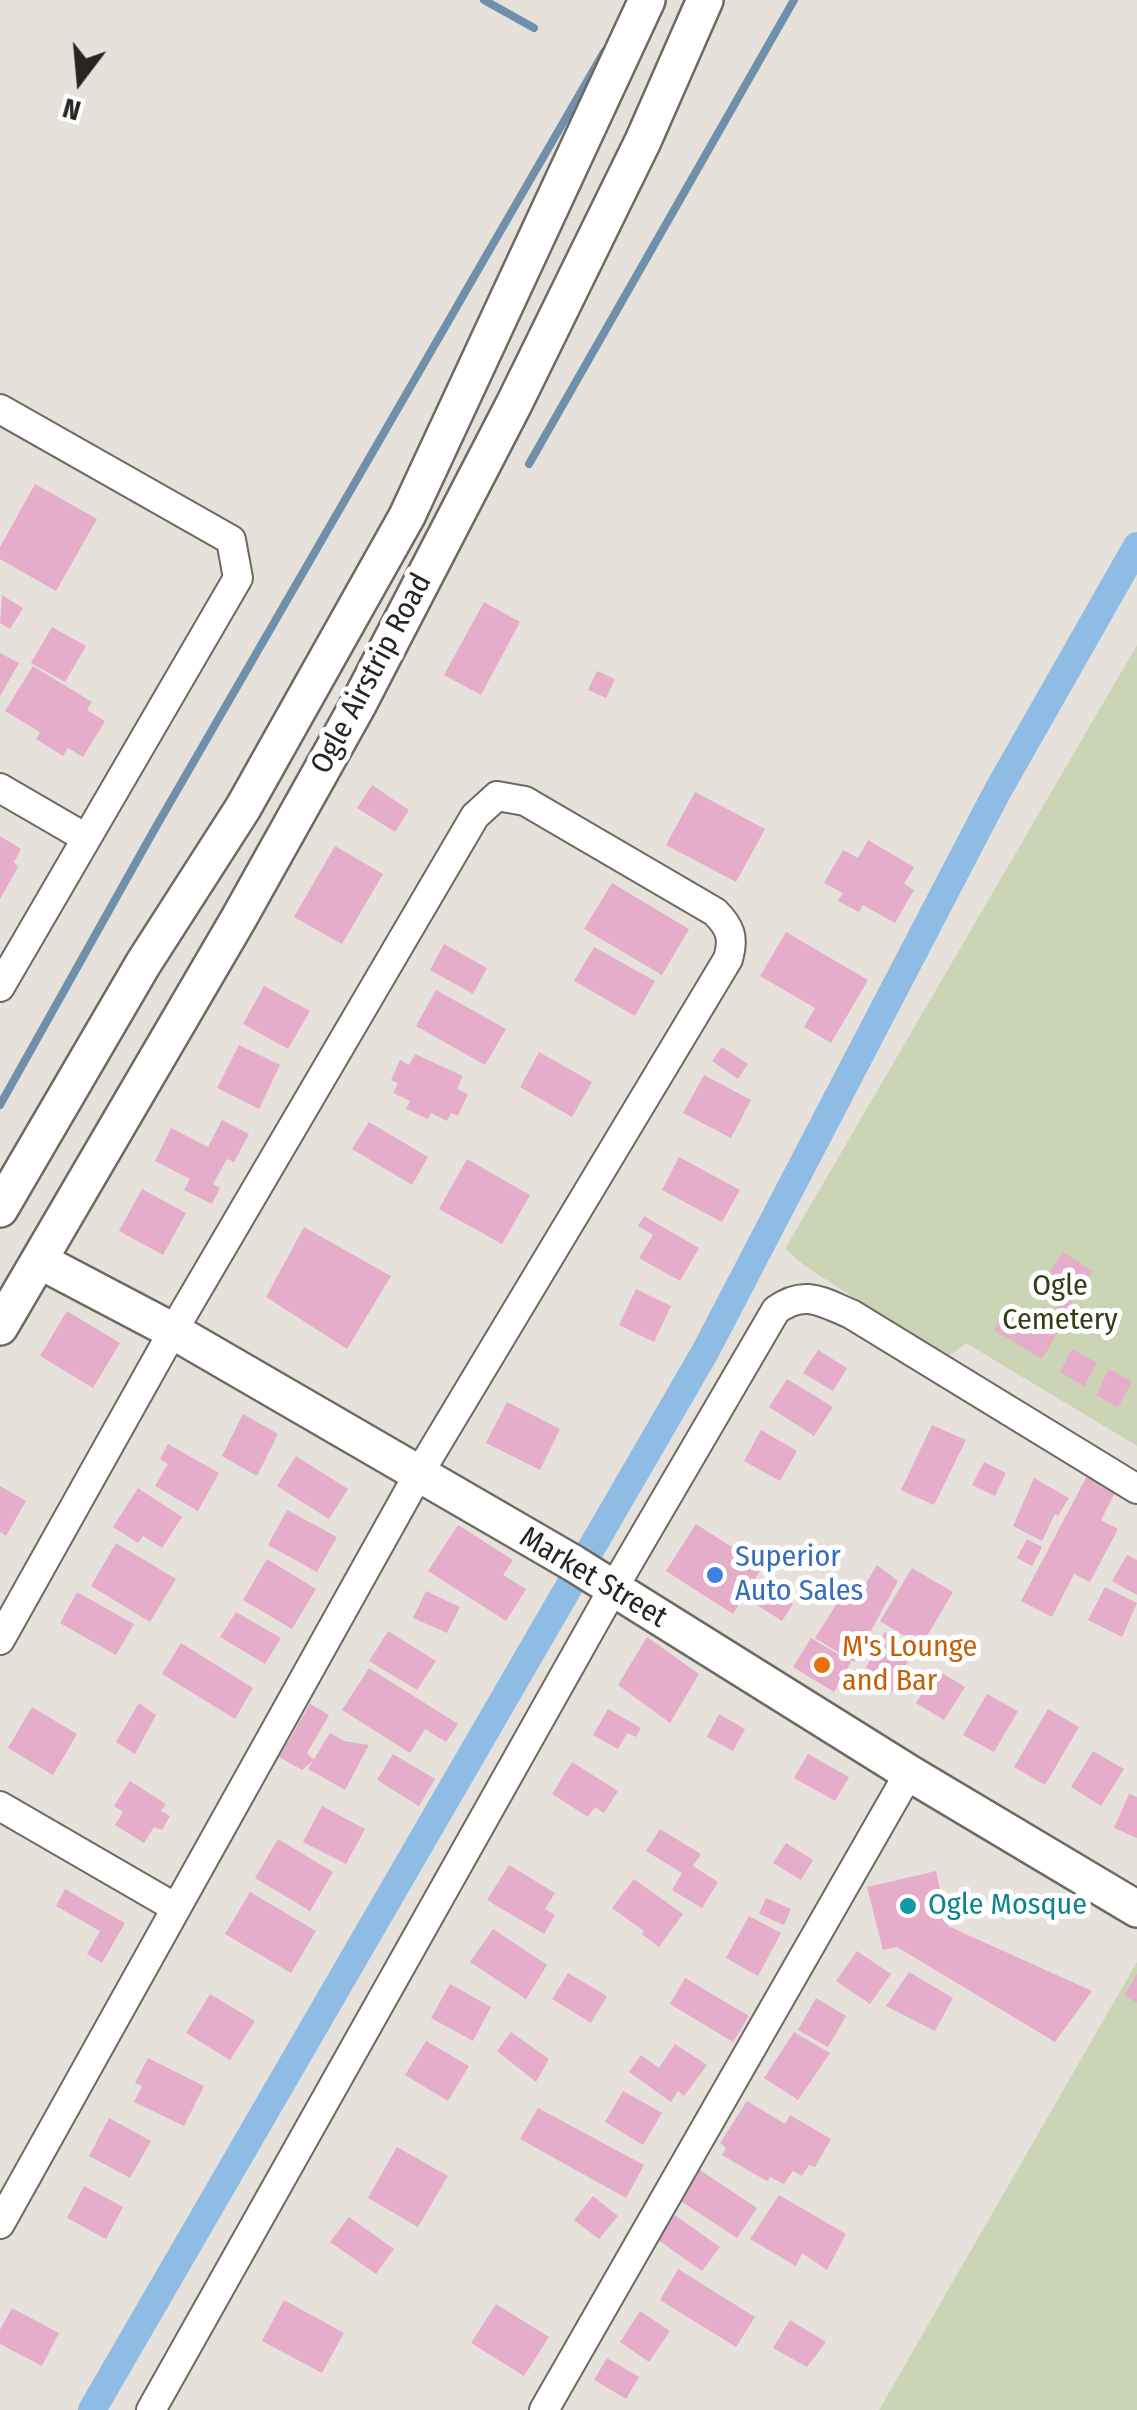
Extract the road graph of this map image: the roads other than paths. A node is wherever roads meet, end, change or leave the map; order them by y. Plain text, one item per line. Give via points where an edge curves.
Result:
1 (646, 0) edge
2 (704, 0) edge
3 (0, 409) edge
4 (0, 788) edge
5 (86, 838) junction
6 (0, 987) edge
7 (10, 1164) edge
8 (0, 1209) edge
9 (40, 1261) junction
10 (0, 1327) edge
11 (172, 1331) junction
12 (418, 1475) junction
13 (1137, 1489) edge
14 (596, 1577) junction
15 (0, 1640) edge
16 (908, 1773) junction
17 (0, 1806) edge
18 (176, 1908) junction
19 (1137, 1909) edge
20 (0, 2224) edge
21 (150, 2410) edge
22 (544, 2410) edge

1 - 7 street, Ogle Airstrip Road via 406,516 243,808
2 - 9 street, Ogle Airstrip Road via 514,404 358,705
3 - 5 street via 231,540 238,578
4 - 5 street
5 - 6 street
7 - 8 street, Ogle Airstrip Road
9 - 10 street, Ogle Airstrip Road
9 - 11 street, Market Street
11 - 12 street, Market Street
11 - 12 street via 475,816 497,796 511,796 557,819 715,912 732,933 732,946
11 - 15 street
12 - 14 street, Market Street
12 - 18 street
13 - 14 street via 852,1314 792,1299 776,1310
14 - 16 street, Market Street
14 - 21 street
16 - 19 street, Market Street
16 - 22 street
17 - 18 street
18 - 20 street

